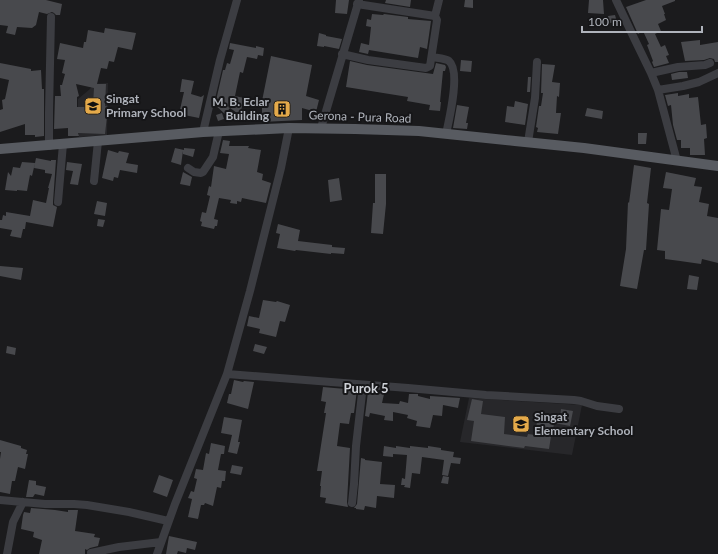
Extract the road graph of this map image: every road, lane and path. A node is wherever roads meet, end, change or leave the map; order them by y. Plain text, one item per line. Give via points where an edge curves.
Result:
1 (236, 0) edge
2 (439, 0) edge
3 (616, 0) edge
4 (358, 2) edge
5 (434, 16) junction
6 (51, 17) dead end
7 (342, 54) junction
8 (432, 57) junction
9 (537, 62) dead end
10 (710, 63) dead end
11 (651, 73) junction
12 (718, 73) edge
13 (658, 90) junction
14 (289, 128) junction
15 (321, 128) junction
16 (219, 131) junction
17 (203, 132) junction
18 (446, 134) junction
19 (98, 141) junction
20 (528, 142) junction
21 (63, 144) junction
22 (49, 146) junction
23 (0, 150) edge
24 (677, 161) junction
25 (718, 166) edge
26 (188, 168) dead end
27 (94, 181) dead end
28 (58, 202) dead end
29 (227, 374) junction
30 (363, 385) junction
31 (619, 409) dead end
32 (0, 500) edge
33 (23, 502) junction
34 (352, 503) dead end
35 (168, 521) junction
36 (161, 542) junction
37 (91, 553) edge
38 (7, 554) edge
39 (157, 554) edge

1 - 17 street
2 - 5 street
3 - 11 street
4 - 5 street
4 - 7 street
5 - 8 street via 436,20
6 - 22 street
7 - 8 street via 426,68 430,66
7 - 15 street
8 - 18 street via 448,60 453,67 454,94
9 - 20 street via 535,98
10 - 11 street
11 - 13 street
12 - 13 street via 699,82
13 - 24 street
14 - 15 main road, Gerona - Pura Road
14 - 16 main road, Gerona - Pura Road
14 - 29 street via 280,176
15 - 18 main road, Gerona - Pura Road
16 - 17 main road, Gerona - Pura Road
16 - 26 street via 213,157 203,172 194,172
17 - 19 main road, Gerona - Pura Road
18 - 20 main road, Gerona - Pura Road
19 - 21 main road, Gerona - Pura Road
19 - 27 street
20 - 24 main road, Gerona - Pura Road
21 - 22 main road, Gerona - Pura Road
21 - 28 street
22 - 23 main road, Gerona - Pura Road
24 - 25 main road, Gerona - Pura Road
29 - 30 street
29 - 35 street
30 - 31 street via 574,400
30 - 34 street
32 - 33 street
33 - 35 street via 88,505
33 - 38 street via 13,522
35 - 36 street
36 - 37 street
36 - 39 street

